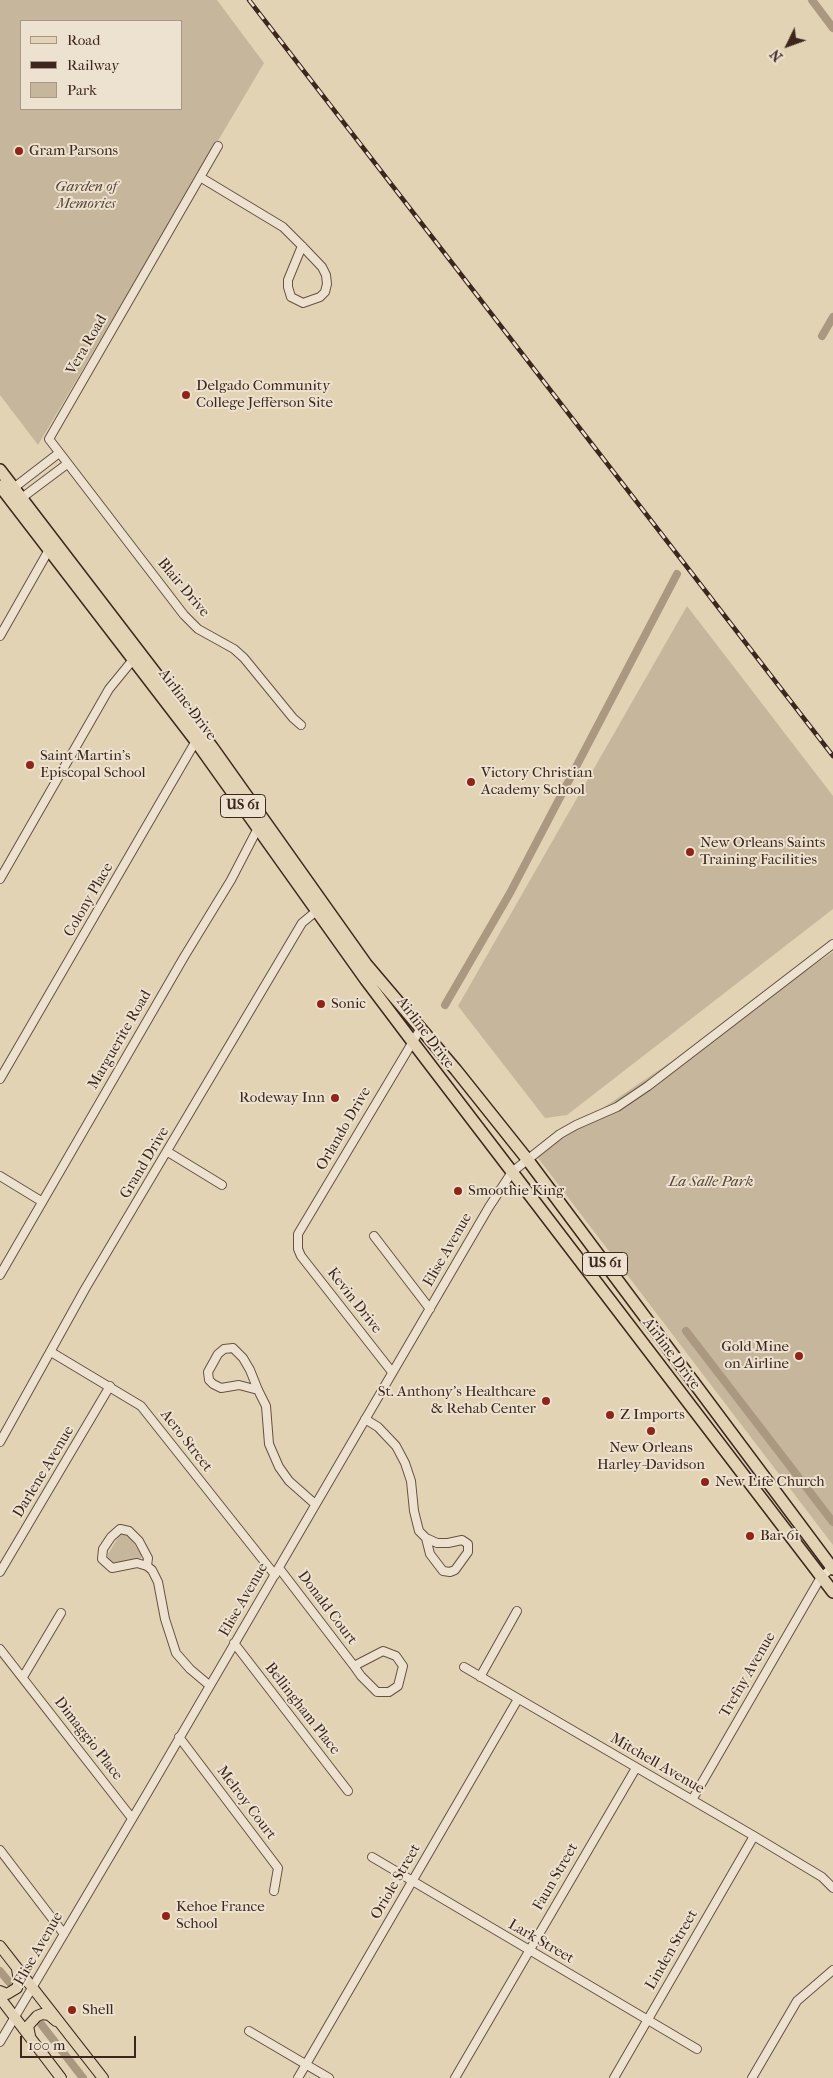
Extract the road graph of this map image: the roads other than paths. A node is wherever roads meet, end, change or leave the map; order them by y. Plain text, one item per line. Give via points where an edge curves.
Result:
1 (218, 146) dead end
2 (200, 177) junction
3 (302, 246) junction
4 (59, 453) junction
5 (67, 464) junction
6 (0, 470) edge
7 (6, 489) edge
8 (17, 501) junction
9 (52, 546) junction
10 (0, 636) edge
11 (136, 656) junction
12 (301, 725) dead end
13 (199, 738) junction
14 (261, 824) junction
15 (0, 879) edge
16 (321, 908) junction
17 (833, 944) edge
18 (421, 1028) junction
19 (412, 1041) junction
20 (0, 1079) edge
21 (168, 1152) junction
22 (527, 1159) junction
23 (512, 1172) junction
24 (0, 1176) edge
25 (222, 1185) dead end
26 (42, 1201) junction
27 (374, 1236) dead end
28 (298, 1245) joint
29 (0, 1275) edge
30 (430, 1309) junction
31 (654, 1330) junction
32 (640, 1339) junction
33 (51, 1352) junction
34 (392, 1372) junction
35 (110, 1386) junction
36 (258, 1390) junction
37 (365, 1419) junction
38 (0, 1442) edge
39 (316, 1504) junction
40 (426, 1538) junction
41 (147, 1566) junction
42 (833, 1568) edge
43 (277, 1571) junction
44 (0, 1572) edge
45 (821, 1577) junction
46 (833, 1592) edge
47 (516, 1611) dead end
48 (61, 1613) dead end
49 (234, 1643) junction
50 (0, 1649) edge
51 (354, 1666) junction
52 (464, 1666) dead end
53 (480, 1676) junction
54 (23, 1677) junction
55 (209, 1685) junction
56 (518, 1699) junction
57 (179, 1737) junction
58 (636, 1768) junction
59 (348, 1791) dead end
60 (692, 1800) junction
61 (131, 1817) junction
62 (754, 1836) junction
63 (0, 1850) edge
64 (372, 1857) dead end
65 (412, 1882) junction
66 (833, 1888) edge
67 (274, 1891) dead end
68 (64, 1934) junction
69 (0, 1946) edge
70 (530, 1951) junction
71 (15, 1966) junction
72 (833, 1970) edge
73 (33, 1988) junction
74 (0, 1991) edge
75 (0, 1998) edge
76 (14, 2017) junction
77 (647, 2020) junction
78 (63, 2026) junction
79 (249, 2031) dead end
80 (31, 2039) junction
81 (0, 2042) edge
82 (697, 2049) dead end
83 (306, 2064) junction
84 (61, 2078) edge
85 (103, 2078) edge
86 (298, 2078) edge
87 (329, 2078) edge
88 (455, 2078) edge
89 (614, 2078) edge
90 (752, 2078) edge

1 - 2 street
2 - 3 street via 283,227
2 - 4 street, Vera Road via 52,432 49,439
3 - 3 street via 322,267 328,284 320,297 302,303 291,297 288,287
4 - 5 street, Blair Drive
4 - 7 street
5 - 8 street
5 - 12 street, Blair Drive via 184,615 198,629 244,658
6 - 7 highway, Airline Drive / US 61
7 - 8 highway, Airline Drive / US 61
8 - 9 highway, Airline Drive / US 61
9 - 10 street
9 - 11 highway, Airline Drive / US 61
11 - 13 highway, Airline Drive / US 61
11 - 15 street via 109,690
13 - 14 highway, Airline Drive / US 61
13 - 20 street, Colony Place
14 - 16 highway, Airline Drive / US 61
14 - 26 street, Marguerite Road via 232,880
16 - 18 highway, Airline Drive / US 61
16 - 19 highway, Airline Drive / US 61
16 - 21 street, Grand Drive via 302,923
17 - 22 street, Elise Avenue via 648,1086 617,1107 560,1134
18 - 19 street, Orlando Drive
18 - 22 highway, Airline Drive / US 61
19 - 23 highway, Airline Drive / US 61
19 - 28 street, Orlando Drive via 298,1234
21 - 25 street
21 - 33 street, Grand Drive
22 - 23 street, Elise Avenue
22 - 31 highway, Airline Drive / US 61
23 - 30 street, Elise Avenue via 488,1207
23 - 32 highway, Airline Drive / US 61
24 - 26 street
26 - 29 street, Marguerite Road
27 - 30 street
28 - 34 street, Kevin Drive via 301,1256
30 - 34 street, Elise Avenue
31 - 32 highway
31 - 42 highway, Airline Drive / US 61
32 - 45 highway, Airline Drive / US 61
33 - 35 street, Aero Street
33 - 38 street, Grand Drive
34 - 37 street, Elise Avenue
35 - 43 street, Aero Street via 141,1406
35 - 44 street, Darlene Avenue
36 - 36 street via 239,1385 221,1388 213,1384 208,1372 218,1354 233,1348 243,1358
36 - 39 street via 266,1406 269,1444 279,1467 289,1482
37 - 39 street, Elise Avenue
37 - 40 street via 378,1427 396,1446 405,1463 419,1531
39 - 43 street, Elise Avenue
40 - 40 street via 430,1554 443,1571 455,1570 468,1552 468,1544 462,1540 437,1543
41 - 41 street via 148,1558 139,1541 129,1532 120,1529 103,1549 102,1559 112,1568 137,1563
41 - 55 street via 158,1582 176,1653
42 - 45 street, Trefny Avenue
43 - 49 street, Elise Avenue
43 - 51 street, Donald Court
45 - 46 highway, Airline Drive / US 61
45 - 60 street, Trefny Avenue
47 - 53 street
48 - 54 street
49 - 55 street, Elise Avenue
49 - 59 street, Bellingham Place
50 - 54 street, Dimaggio Place
51 - 51 street, Donald Court via 376,1692 389,1692 398,1686 403,1666 396,1656 384,1652
52 - 53 street, Mitchell Avenue
53 - 56 street, Mitchell Avenue
54 - 61 street, Dimaggio Place
55 - 57 street, Elise Avenue
56 - 58 street, Mitchell Avenue
56 - 65 street, Oriole Street
57 - 61 street, Elise Avenue
57 - 67 street, Melroy Court via 278,1868
58 - 60 street, Mitchell Avenue
58 - 70 street, Faun Street
60 - 62 street, Mitchell Avenue
61 - 68 street, Elise Avenue
62 - 66 street, Mitchell Avenue via 822,1877
62 - 77 street, Linden Street
63 - 68 street
64 - 65 street, Lark Street
65 - 70 street, Lark Street
65 - 83 street, Oriole Street
68 - 73 street, Elise Avenue
69 - 71 main road
70 - 77 street, Lark Street
70 - 88 street, Faun Street
71 - 73 main road
71 - 74 main road via 19,1976 17,1988 7,1994
72 - 90 street via 797,2001
73 - 76 street, Elise Avenue
73 - 78 main road
75 - 76 main road
76 - 80 main road
76 - 81 street, Elise Avenue
77 - 82 street, Lark Street
77 - 89 street, Linden Street
78 - 80 main road via 49,2015 37,2016 28,2026
78 - 85 main road
79 - 83 street
80 - 84 main road
83 - 86 street, Oriole Street
83 - 87 street

